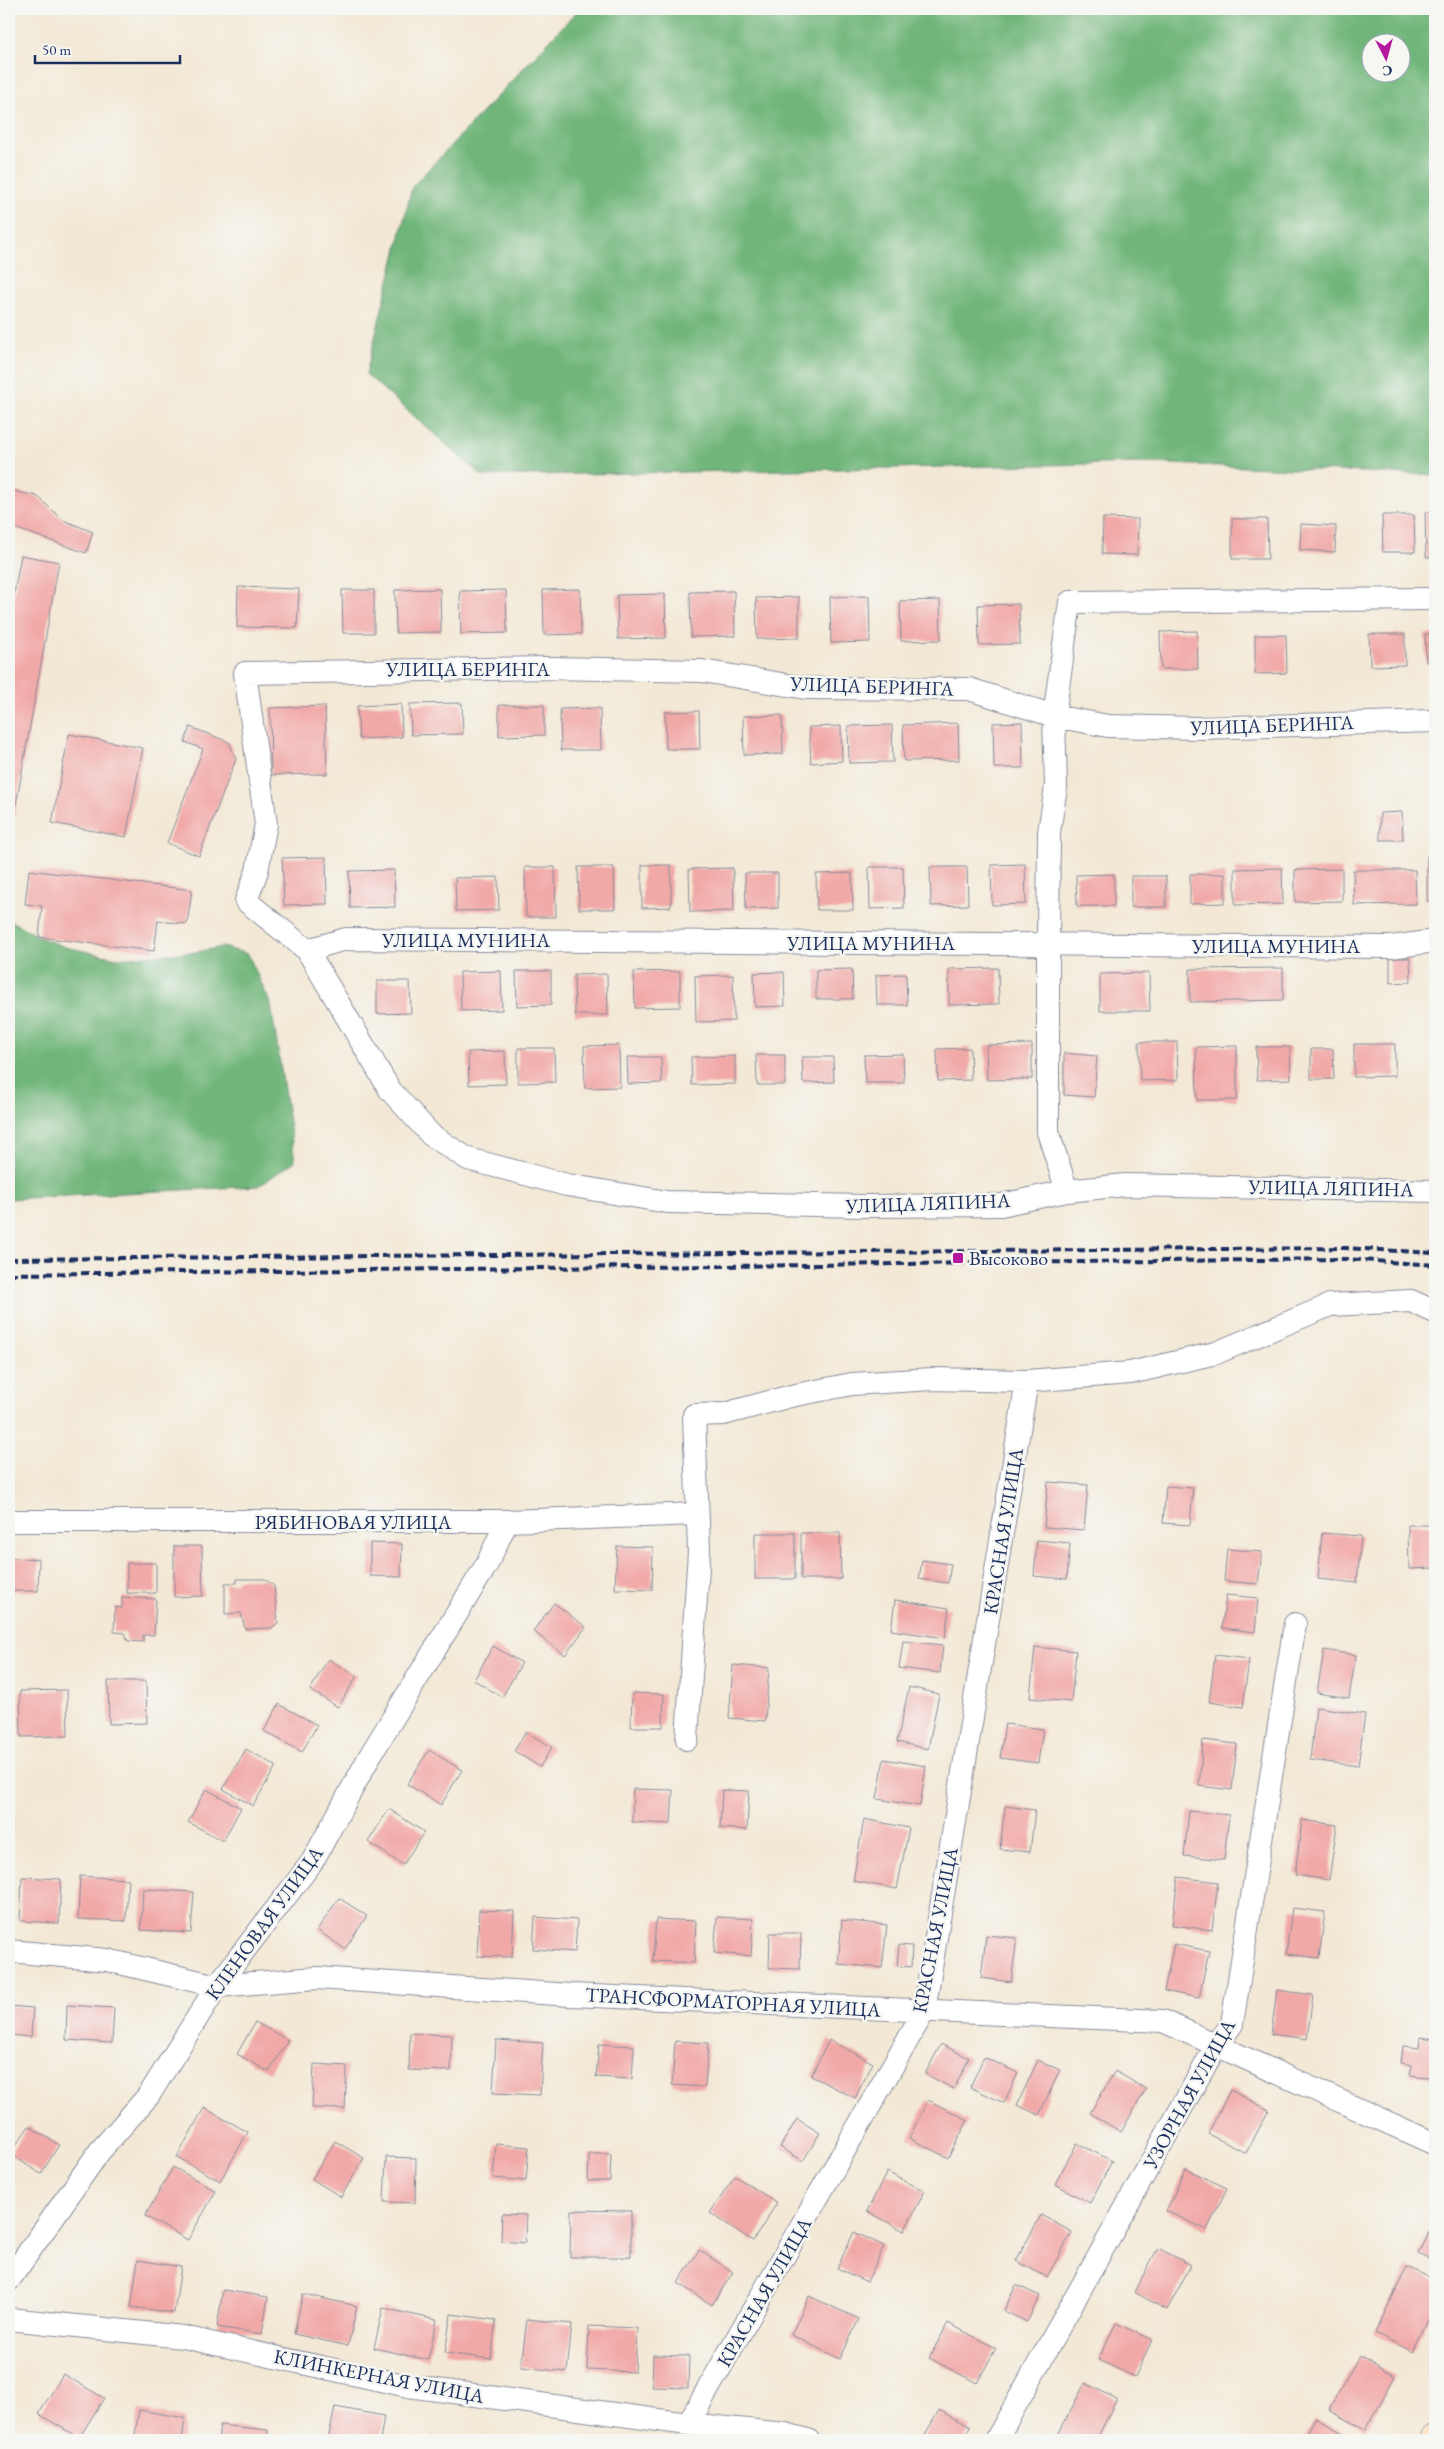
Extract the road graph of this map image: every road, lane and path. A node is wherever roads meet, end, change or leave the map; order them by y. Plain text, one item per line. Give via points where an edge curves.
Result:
1 (1435, 598) edge
2 (1054, 716) junction
3 (1435, 721) edge
4 (1435, 941) edge
5 (1048, 944) junction
6 (307, 950) junction
7 (1067, 1191) junction
8 (1435, 1191) edge
9 (1435, 1312) edge
10 (1027, 1381) junction
11 (697, 1514) junction
12 (9, 1521) edge
13 (507, 1521) junction
14 (1295, 1624) dead end
15 (687, 1739) dead end
16 (9, 1951) edge
17 (217, 1986) junction
18 (924, 2011) junction
19 (1216, 2046) junction
20 (1435, 2144) edge
21 (9, 2280) edge
22 (9, 2319) edge
23 (688, 2424) junction
24 (808, 2440) edge
25 (996, 2440) edge

1 - 2 street via 1070,602
2 - 3 street, УЛИЦА БЕРИНГА via 1108,726 1198,728
2 - 5 street via 1056,787 1049,832
2 - 6 street, УЛИЦА БЕРИНГА via 969,689 806,688 702,671 540,668 244,673 266,824 257,871 246,901
4 - 5 street, УЛИЦА МУНИНА via 1391,947
5 - 6 street, УЛИЦА МУНИНА via 346,939
5 - 7 street via 1048,1132
6 - 7 street, УЛИЦА ЛЯПИНА via 390,1090 432,1135 468,1159 567,1185 667,1202 1001,1205
7 - 8 street, УЛИЦА ЛЯПИНА via 1144,1185
9 - 10 street via 1411,1301 1330,1305 1216,1353 1130,1372
10 - 11 street via 932,1379 852,1384 724,1414 694,1415
10 - 18 street, КРАСНАЯ УЛИЦА
11 - 13 street, РЯБИНОВАЯ УЛИЦА
11 - 15 street via 699,1550
12 - 13 street, РЯБИНОВАЯ УЛИЦА
13 - 17 street, КЛЕНОВАЯ УЛИЦА via 487,1564 371,1754 312,1862
14 - 19 street, УЗОРНАЯ УЛИЦА via 1232,2024
16 - 17 street, ТРАНСФОРМАТОРНАЯ УЛИЦА via 107,1960
17 - 18 street, ТРАНСФОРМАТОРНАЯ УЛИЦА via 317,1978 571,1995
17 - 21 street, КЛЕНОВАЯ УЛИЦА via 149,2095 99,2152
18 - 19 street, ТРАНСФОРМАТОРНАЯ УЛИЦА via 1163,2021
18 - 23 street, КРАСНАЯ УЛИЦА
19 - 20 street, ТРАНСФОРМАТОРНАЯ УЛИЦА
19 - 25 street, УЗОРНАЯ УЛИЦА
22 - 23 street, КЛИНКЕРНАЯ УЛИЦА via 183,2337 408,2386
23 - 24 street, КЛИНКЕРНАЯ УЛИЦА via 786,2434

